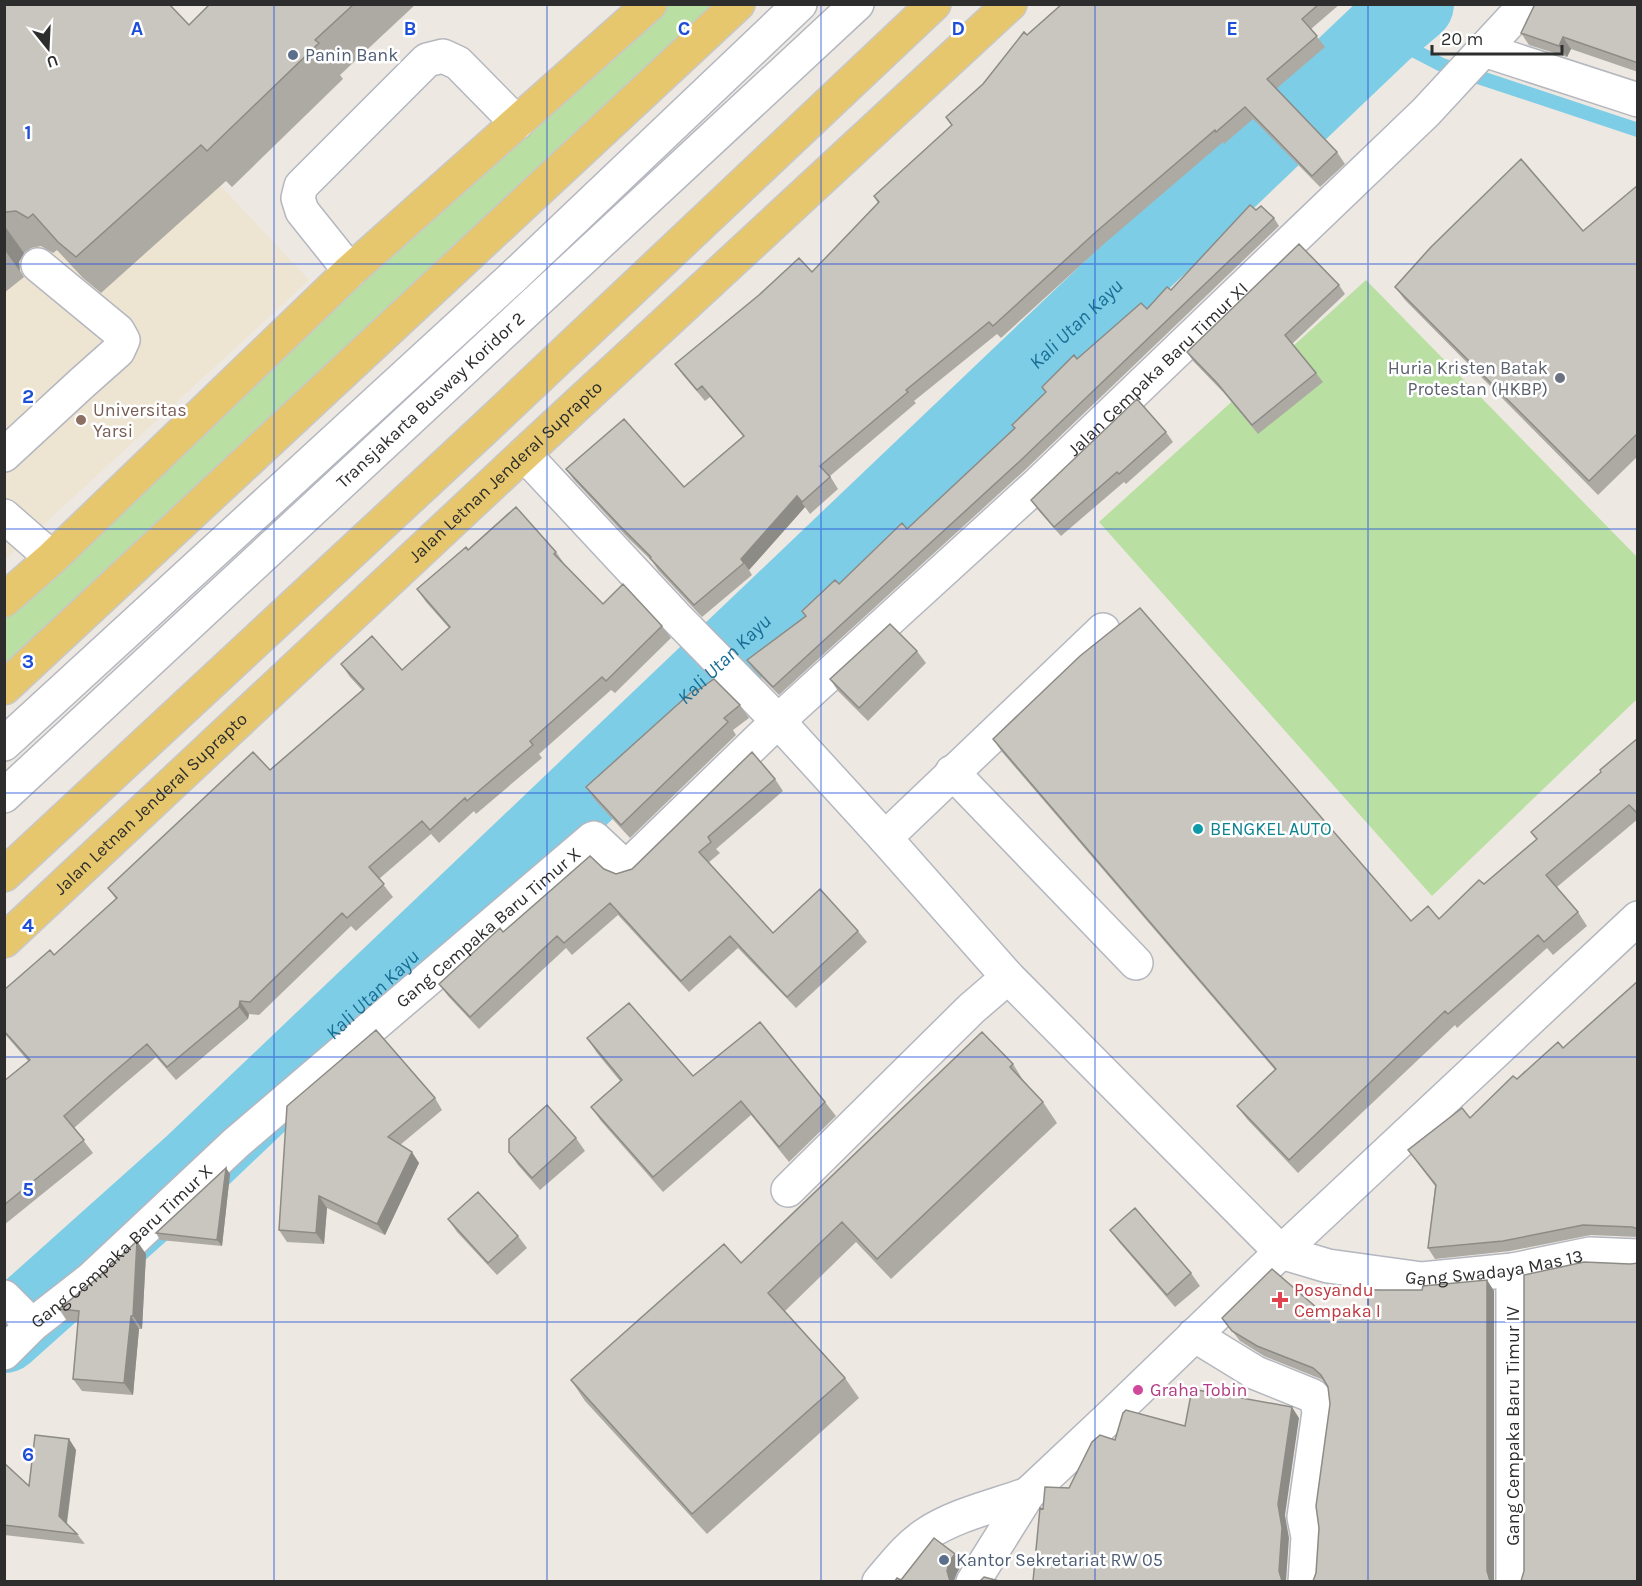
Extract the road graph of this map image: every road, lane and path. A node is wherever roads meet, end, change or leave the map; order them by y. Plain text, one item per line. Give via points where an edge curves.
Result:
1 (650, 4) edge
2 (738, 4) edge
3 (800, 4) edge
4 (857, 4) edge
5 (934, 4) edge
6 (1010, 4) edge
7 (1526, 4) edge
8 (1478, 56) junction
9 (1638, 100) edge
10 (517, 123) junction
11 (38, 265) edge
12 (350, 271) junction
13 (524, 454) junction
14 (4, 455) edge
15 (4, 516) edge
16 (52, 558) junction
17 (4, 600) edge
18 (1103, 630) dead end
19 (4, 687) edge
20 (778, 721) junction
21 (4, 744) edge
22 (952, 772) junction
23 (4, 796) edge
24 (885, 838) junction
25 (4, 875) edge
26 (1638, 918) edge
27 (4, 941) edge
28 (1136, 963) dead end
29 (1008, 977) junction
30 (788, 1190) dead end
31 (1281, 1252) junction
32 (1638, 1256) edge
33 (1513, 1270) junction
34 (4, 1297) edge
35 (30, 1323) junction
36 (1194, 1335) junction
37 (4, 1353) edge
38 (1028, 1494) junction
39 (879, 1581) edge
40 (973, 1581) edge
41 (1305, 1581) edge
42 (1513, 1581) edge

1 - 10 main road
2 - 19 main road
3 - 21 street, Transjakarta Busway Koridor 2 via 513,277
4 - 23 street, Transjakarta Busway Koridor 2
5 - 25 main road
6 - 13 main road, Jalan Letnan Jenderal Suprapto
7 - 8 street, Jalan Cempaka Baru Timur XI
8 - 9 street
8 - 20 street, Jalan Cempaka Baru Timur XI via 1442,96 1039,483
10 - 12 main road
10 - 12 street via 458,63 443,56 427,60 301,186 298,198 302,211
11 - 14 street via 118,331 123,340 117,351
12 - 16 main road
13 - 20 street
13 - 27 main road, Jalan Letnan Jenderal Suprapto
15 - 16 street
16 - 17 main road
18 - 22 street
20 - 24 street
20 - 35 street, Gang Cempaka Baru Timur X via 627,867 592,839 236,1143 91,1279
22 - 24 street
22 - 28 street
24 - 29 street
26 - 31 street
29 - 30 street
29 - 31 street
31 - 33 street, Gang Swadaya Mas 13 via 1328,1266 1422,1279
31 - 36 street
32 - 33 street, Gang Swadaya Mas 13 via 1590,1254
33 - 42 street, Gang Cempaka Baru Timur IV
34 - 35 street
35 - 37 street, Gang Cempaka Baru Timur X
36 - 38 street
36 - 41 street via 1256,1373 1312,1396 1317,1402 1304,1518 1308,1537
38 - 39 street via 943,1524 911,1545
38 - 40 street

